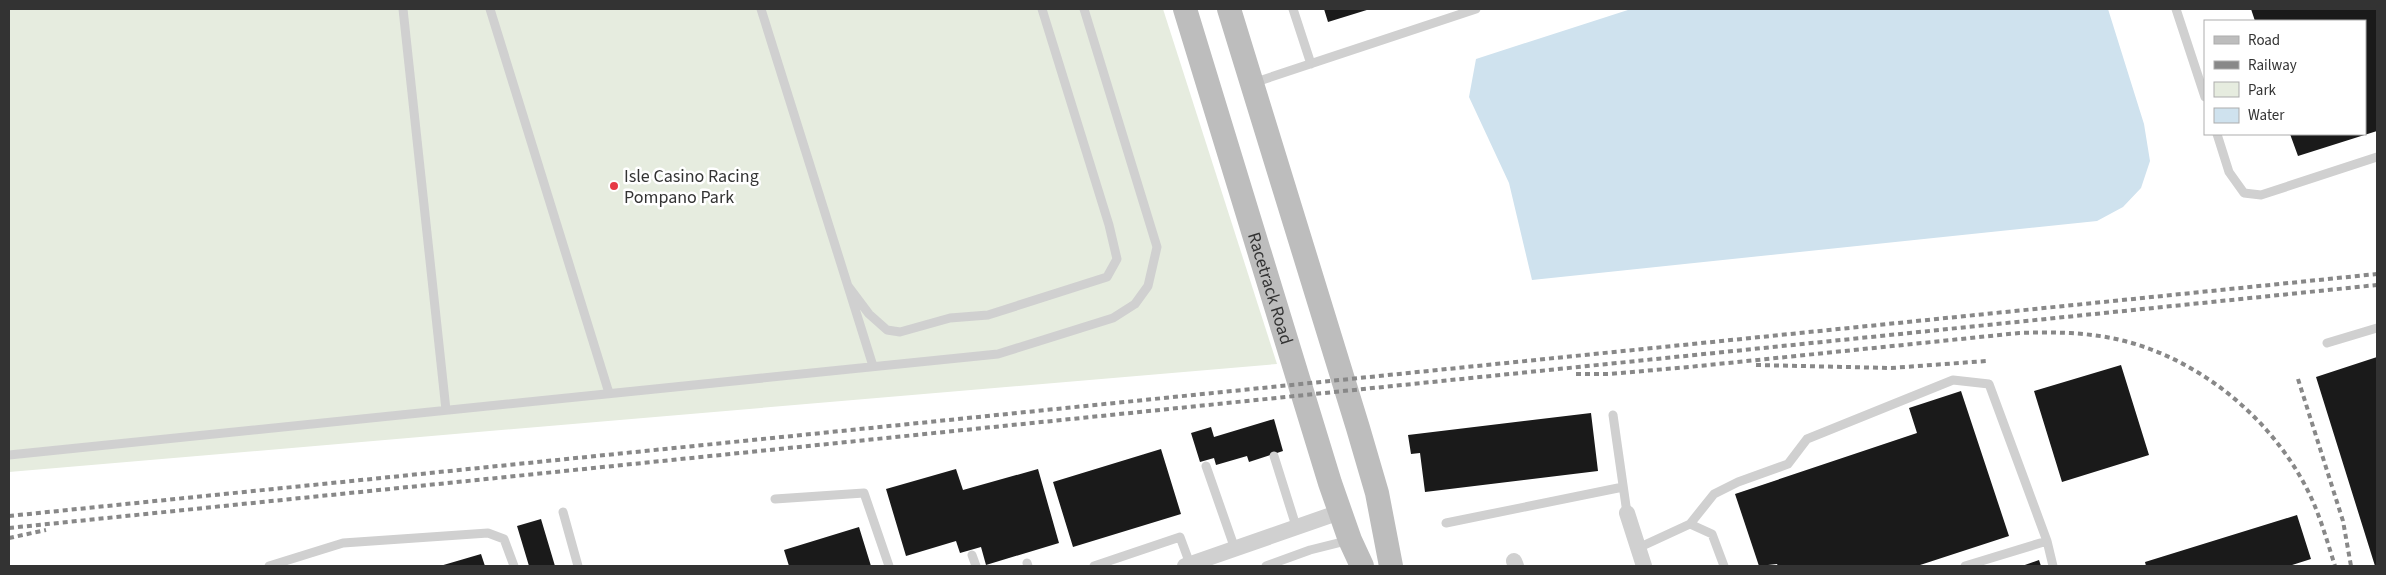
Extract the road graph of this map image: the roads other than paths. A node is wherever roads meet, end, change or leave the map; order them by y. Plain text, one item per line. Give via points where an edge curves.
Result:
1 (403, 9) edge
2 (490, 9) edge
3 (761, 9) edge
4 (1042, 9) edge
5 (1084, 9) edge
6 (1185, 9) edge
7 (1293, 9) edge
8 (1476, 9) edge
9 (2176, 9) edge
10 (1228, 15) edge
11 (1311, 64) junction
12 (1252, 83) junction
13 (2204, 94) edge
14 (2217, 135) edge
15 (2377, 157) edge
16 (848, 286) junction
17 (2377, 328) edge
18 (2327, 343) dead end
19 (873, 366) junction
20 (609, 393) junction
21 (446, 410) junction
22 (1613, 415) dead end
23 (9, 455) edge
24 (1274, 456) dead end
25 (1206, 466) dead end
26 (1623, 487) junction
27 (775, 499) dead end
28 (563, 512) dead end
29 (1340, 512) junction
30 (1627, 513) joint
31 (1446, 524) dead end
32 (1690, 524) junction
33 (1296, 526) junction
34 (1350, 540) junction
35 (2047, 541) junction
36 (1638, 548) junction
37 (1235, 549) junction
38 (972, 555) dead end
39 (1187, 565) edge
40 (268, 566) edge
41 (514, 566) edge
42 (578, 566) edge
43 (888, 566) edge
44 (976, 566) edge
45 (1094, 566) edge
46 (1266, 566) edge
47 (1362, 566) edge
48 (1391, 566) edge
49 (1644, 566) edge
50 (1724, 566) edge
51 (1964, 566) edge
52 (2053, 566) edge

1 - 21 lane
2 - 20 lane
3 - 16 lane
4 - 16 lane via 1109,225 1117,259 1107,278 988,315 950,318 900,332 887,330 869,314
5 - 19 lane via 1157,247 1148,286 1135,304 1113,318 998,354
6 - 29 street, Racetrack Road
7 - 11 lane
8 - 11 lane
9 - 13 lane
10 - 12 street
11 - 12 lane
12 - 48 street via 1363,445 1382,516
14 - 15 lane via 2229,172 2244,193 2276,191
16 - 19 lane
17 - 18 lane
19 - 20 lane
20 - 21 lane
21 - 23 lane
22 - 26 lane
24 - 33 lane
25 - 37 lane
26 - 30 lane
26 - 31 lane
27 - 43 lane via 864,493
28 - 42 lane
29 - 33 street
29 - 34 street, Racetrack Road
30 - 36 street
32 - 35 lane via 1714,494 1788,464 1807,438 1953,380 1989,384
32 - 36 lane
32 - 50 lane via 1712,534
33 - 37 street
34 - 46 lane
34 - 47 street, Racetrack Road
35 - 51 lane
35 - 52 lane
36 - 49 street
37 - 39 street
38 - 44 lane
39 - 45 lane via 1180,537
40 - 41 lane via 343,543 488,533 504,539

